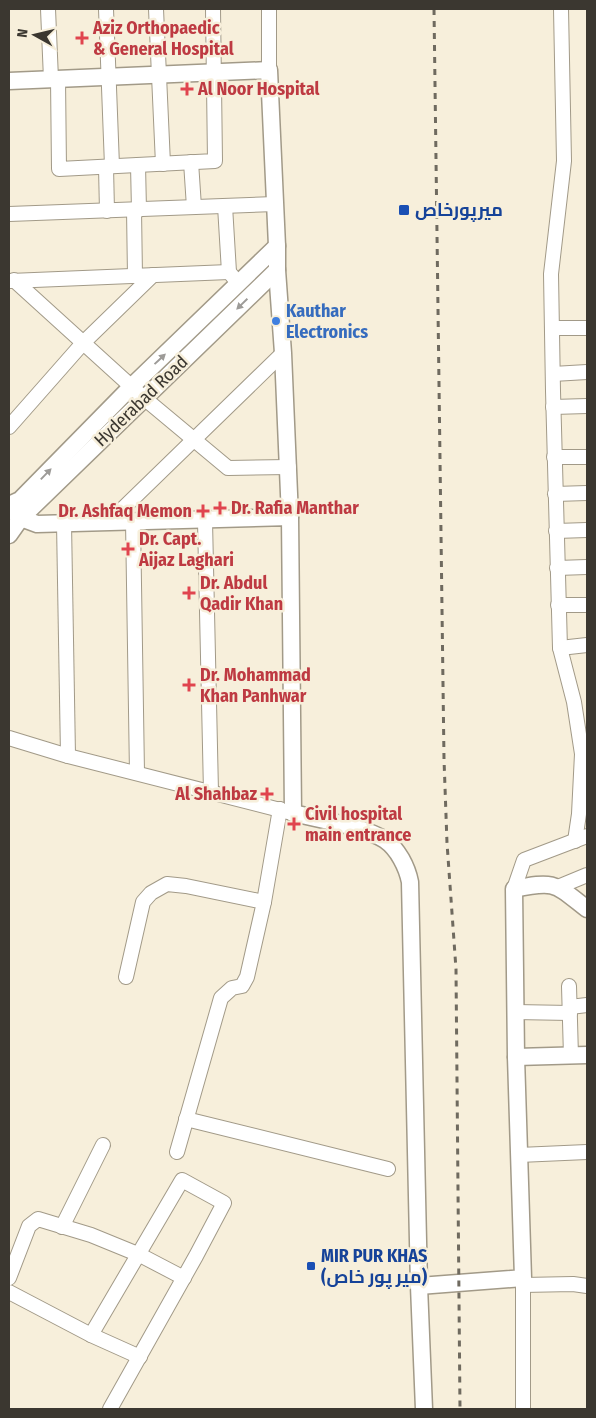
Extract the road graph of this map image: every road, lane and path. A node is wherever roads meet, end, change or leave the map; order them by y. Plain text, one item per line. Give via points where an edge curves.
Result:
1 (48, 9) edge
2 (106, 9) edge
3 (156, 9) edge
4 (213, 9) edge
5 (269, 9) edge
6 (561, 9) edge
7 (270, 70) junction
8 (213, 72) junction
9 (160, 75) junction
10 (108, 77) junction
11 (54, 79) junction
12 (9, 81) edge
13 (191, 162) junction
14 (163, 164) junction
15 (138, 165) junction
16 (109, 166) junction
17 (275, 204) junction
18 (225, 206) junction
19 (194, 208) junction
20 (136, 210) junction
21 (107, 211) junction
22 (9, 214) edge
23 (277, 246) junction
24 (277, 270) junction
25 (153, 275) junction
26 (135, 276) junction
27 (234, 278) junction
28 (11, 280) edge
29 (552, 328) junction
30 (587, 328) edge
31 (83, 343) junction
32 (283, 352) junction
33 (587, 372) edge
34 (553, 374) junction
35 (131, 386) junction
36 (144, 398) junction
37 (553, 406) junction
38 (587, 406) edge
39 (9, 427) edge
40 (193, 439) junction
41 (554, 457) junction
42 (587, 457) edge
43 (289, 467) junction
44 (555, 494) junction
45 (587, 494) edge
46 (13, 510) edge
47 (290, 517) junction
48 (133, 521) junction
49 (205, 521) junction
50 (109, 522) junction
51 (64, 523) junction
52 (587, 530) edge
53 (556, 531) junction
54 (9, 535) edge
55 (587, 567) edge
56 (557, 568) junction
57 (558, 605) junction
58 (587, 605) edge
59 (587, 646) edge
60 (560, 648) junction
61 (9, 738) edge
62 (585, 754) edge
63 (68, 756) junction
64 (137, 773) junction
65 (211, 792) junction
66 (286, 811) junction
67 (581, 838) edge
68 (587, 875) edge
69 (558, 887) junction
70 (514, 890) junction
71 (264, 902) junction
72 (587, 909) edge
73 (126, 977) dead end
74 (569, 986) dead end
75 (587, 1005) edge
76 (570, 1010) junction
77 (515, 1012) junction
78 (579, 1055) edge
79 (516, 1057) junction
80 (186, 1118) junction
81 (103, 1145) dead end
82 (177, 1152) dead end
83 (587, 1152) edge
84 (519, 1155) junction
85 (388, 1169) dead end
86 (62, 1227) junction
87 (140, 1255) junction
88 (9, 1278) edge
89 (184, 1278) junction
90 (523, 1281) junction
91 (419, 1286) junction
92 (587, 1286) edge
93 (9, 1292) edge
94 (91, 1335) junction
95 (140, 1357) junction
96 (110, 1409) edge
97 (424, 1409) edge
98 (523, 1409) edge

1 - 11 street
2 - 10 street
3 - 9 street
4 - 8 street
5 - 7 street
6 - 29 street via 564,162 551,274
7 - 8 main road
7 - 17 main road
8 - 9 main road
8 - 13 street via 215,161
9 - 10 main road
9 - 14 street
10 - 11 main road
10 - 16 street
11 - 12 main road
11 - 16 street via 59,169
13 - 14 street
13 - 19 street
14 - 15 street
15 - 16 street
15 - 20 street
16 - 21 street
17 - 18 street
17 - 23 main road
18 - 19 street
18 - 27 street
19 - 20 street
20 - 21 street
20 - 26 street
21 - 22 street
23 - 24 main road
23 - 27 main road, Hyderabad Road
24 - 32 main road
24 -> 36 main road, Hyderabad Road
25 - 26 street
25 - 27 street
25 - 31 street
26 - 28 street
35 -> 27 main road, Hyderabad Road
28 - 31 street
29 - 30 street
29 - 34 street
31 - 35 street
31 - 39 street
32 - 40 street
32 - 43 main road
33 - 34 street
34 - 37 street
35 - 36 street
46 -> 35 main road, Hyderabad Road
36 - 40 street
36 - 46 main road, Hyderabad Road
37 - 38 street
37 - 41 street
40 - 43 street via 228,468
40 - 50 street
41 - 42 street
41 - 44 street
43 - 47 main road
44 - 45 street
44 - 53 street
46 - 51 main road via 38,524
46 - 54 main road, Hyderabad Road
47 - 49 main road
47 - 66 main road
48 - 49 main road
48 - 50 main road
48 - 64 street
49 - 65 street
50 - 51 main road
51 - 63 street
52 - 53 street
53 - 56 street
55 - 56 street
56 - 57 street
57 - 58 street
57 - 60 street
59 - 60 street
60 - 62 street
61 - 63 street
62 - 67 street via 579,814
63 - 64 street
64 - 65 street
65 - 66 street
66 - 71 street
66 - 91 main road via 372,833 386,840 408,872
67 - 70 street via 524,860
68 - 69 street
69 - 70 main road via 542,884
69 - 72 main road
70 - 77 main road
71 - 73 street via 186,886 167,884 158,888 143,902
71 - 80 street via 247,977 242,986 232,988 221,998
74 - 76 street
75 - 76 street
76 - 77 street
76 - 78 street
77 - 79 main road
78 - 79 main road
79 - 84 main road
80 - 82 street
80 - 85 street
81 - 86 street
83 - 84 street
84 - 90 main road
86 - 87 street
86 - 88 street via 38,1219 33,1222
87 - 89 street
87 - 89 street via 182,1180 224,1203
87 - 94 street
89 - 95 street
90 - 91 main road
90 - 92 street
90 - 98 street
91 - 97 main road
93 - 94 street
94 - 95 street
95 - 96 street

